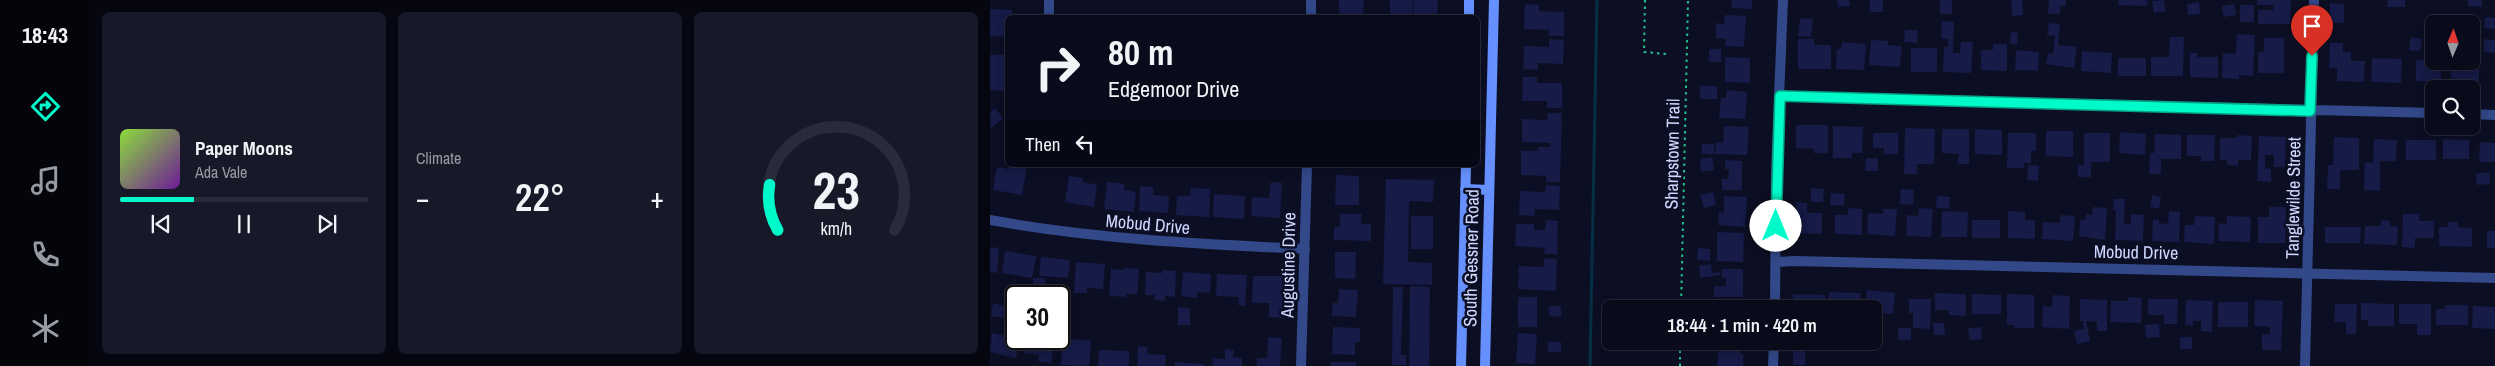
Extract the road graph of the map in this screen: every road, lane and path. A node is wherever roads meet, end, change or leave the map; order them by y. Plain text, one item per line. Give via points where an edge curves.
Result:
1 (1050, 0) edge
2 (1312, 0) edge
3 (1469, 0) edge
4 (1494, 0) edge
5 (1645, 0) edge
6 (1688, 0) edge
7 (1783, 0) edge
8 (2314, 0) edge
9 (1049, 15) edge
10 (1311, 15) edge
11 (1469, 15) edge
12 (1666, 54) dead end
13 (1780, 96) junction
14 (2310, 111) junction
15 (2425, 114) edge
16 (2480, 114) edge
17 (2495, 115) edge
18 (1307, 167) edge
19 (1466, 167) edge
20 (1466, 189) junction
21 (1489, 190) junction
22 (990, 220) edge
23 (1305, 249) junction
24 (1776, 262) junction
25 (2308, 273) junction
26 (2495, 278) edge
27 (1681, 300) edge
28 (1775, 300) edge
29 (1680, 350) edge
30 (1774, 350) edge
31 (1301, 366) edge
32 (1461, 366) edge
33 (1486, 366) edge
34 (1680, 366) edge
35 (1773, 366) edge
36 (2304, 366) edge

1 - 9 street
2 - 10 street
3 - 11 main road
4 - 21 main road, South Gessner Road
5 - 12 path via 1644,52
6 - 27 path, Sharpstown Trail
7 - 13 street
8 - 14 street, Tanglewilde Street
13 - 14 street
13 - 24 street
14 - 15 street
14 - 25 street, Tanglewilde Street
16 - 17 street
18 - 23 street, Augustine Drive
19 - 20 main road, South Gessner Road
20 - 21 main road
20 - 32 main road, South Gessner Road
21 - 33 main road, South Gessner Road
22 - 23 street, Mobud Drive via 1173,244
23 - 31 street, Augustine Drive
24 - 25 street, Mobud Drive
24 - 28 street
25 - 26 street, Mobud Drive
25 - 36 street, Tanglewilde Street
29 - 34 path
30 - 35 street

